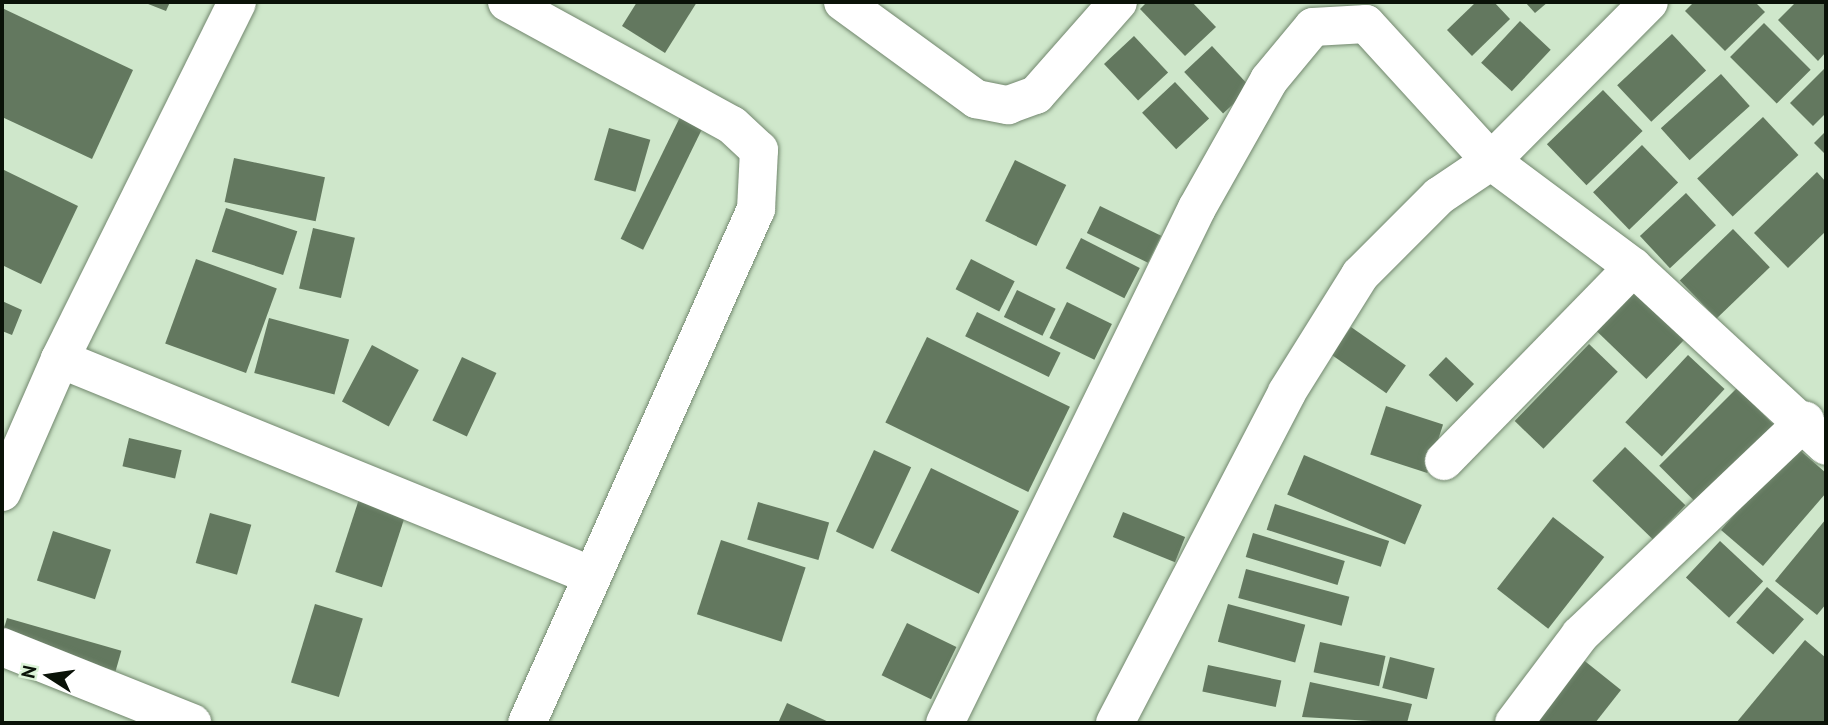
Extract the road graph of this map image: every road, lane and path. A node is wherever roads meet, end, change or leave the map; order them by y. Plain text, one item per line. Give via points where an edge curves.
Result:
1 (237, 2) edge
2 (507, 2) edge
3 (843, 2) edge
4 (1118, 2) edge
5 (1649, 2) edge
6 (1491, 161) junction
7 (1633, 267) junction
8 (60, 359) junction
9 (1815, 433) edge
10 (1444, 461) dead end
11 (2, 492) edge
12 (590, 575) junction
13 (2, 647) edge
14 (192, 723) edge
15 (527, 723) edge
16 (945, 723) edge
17 (1115, 723) edge
18 (1514, 723) edge

1 - 8 street
2 - 12 street via 732,125 759,150 756,209
3 - 4 street via 976,99 1009,106 1036,95
5 - 6 street
6 - 7 street
6 - 16 street via 1366,24 1313,27 1269,80 1197,208
6 - 17 street via 1439,196 1360,275 1287,392
7 - 9 street
7 - 10 street
8 - 11 street
8 - 12 street
9 - 18 street via 1580,635
12 - 15 street
13 - 14 street

